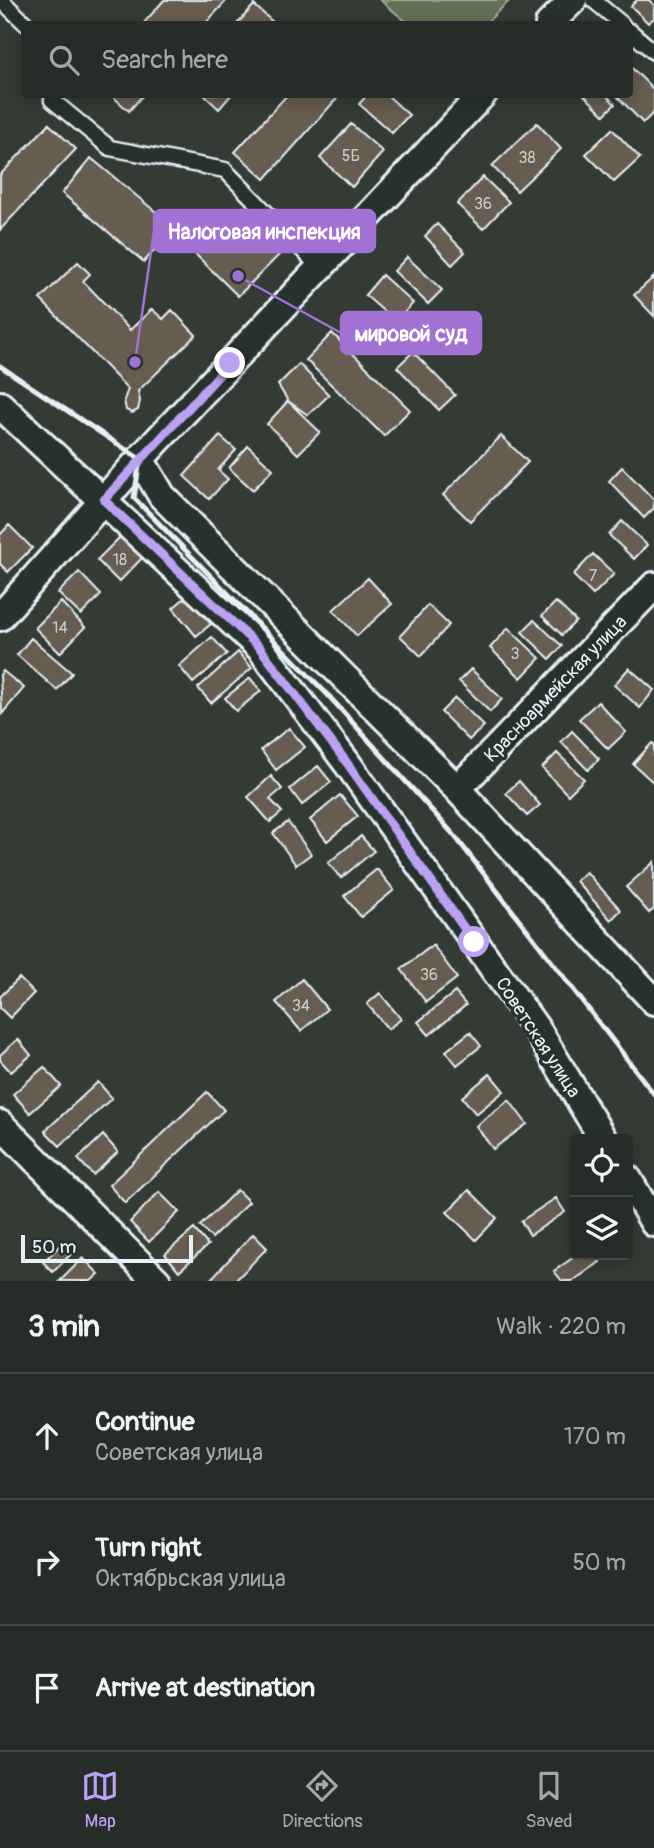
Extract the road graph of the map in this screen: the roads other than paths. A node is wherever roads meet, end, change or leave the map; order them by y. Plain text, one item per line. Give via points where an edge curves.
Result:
1 (1, 0) edge
2 (573, 0) edge
3 (593, 0) edge
4 (23, 21) edge
5 (553, 21) edge
6 (618, 21) edge
7 (633, 34) edge
8 (654, 52) edge
9 (53, 98) edge
10 (479, 98) edge
11 (320, 268) junction
12 (0, 405) edge
13 (140, 458) junction
14 (104, 500) junction
15 (654, 586) edge
16 (1, 613) edge
17 (457, 789) junction
18 (654, 1001) edge
19 (600, 1134) edge
20 (5, 1139) edge
21 (633, 1187) edge
22 (654, 1223) edge
23 (156, 1281) edge

1 - 4 lane
2 - 5 street
3 - 6 lane
7 - 8 lane
9 - 11 lane via 110,148 225,170
10 - 11 street
11 - 13 street
12 - 14 street, Советская улица
13 - 14 street
13 - 17 street via 162,496
14 - 16 street
14 - 19 street, Советская улица via 260,648 538,1031
15 - 17 street, Красноармейская улица
17 - 18 street
20 - 23 street
21 - 22 street

